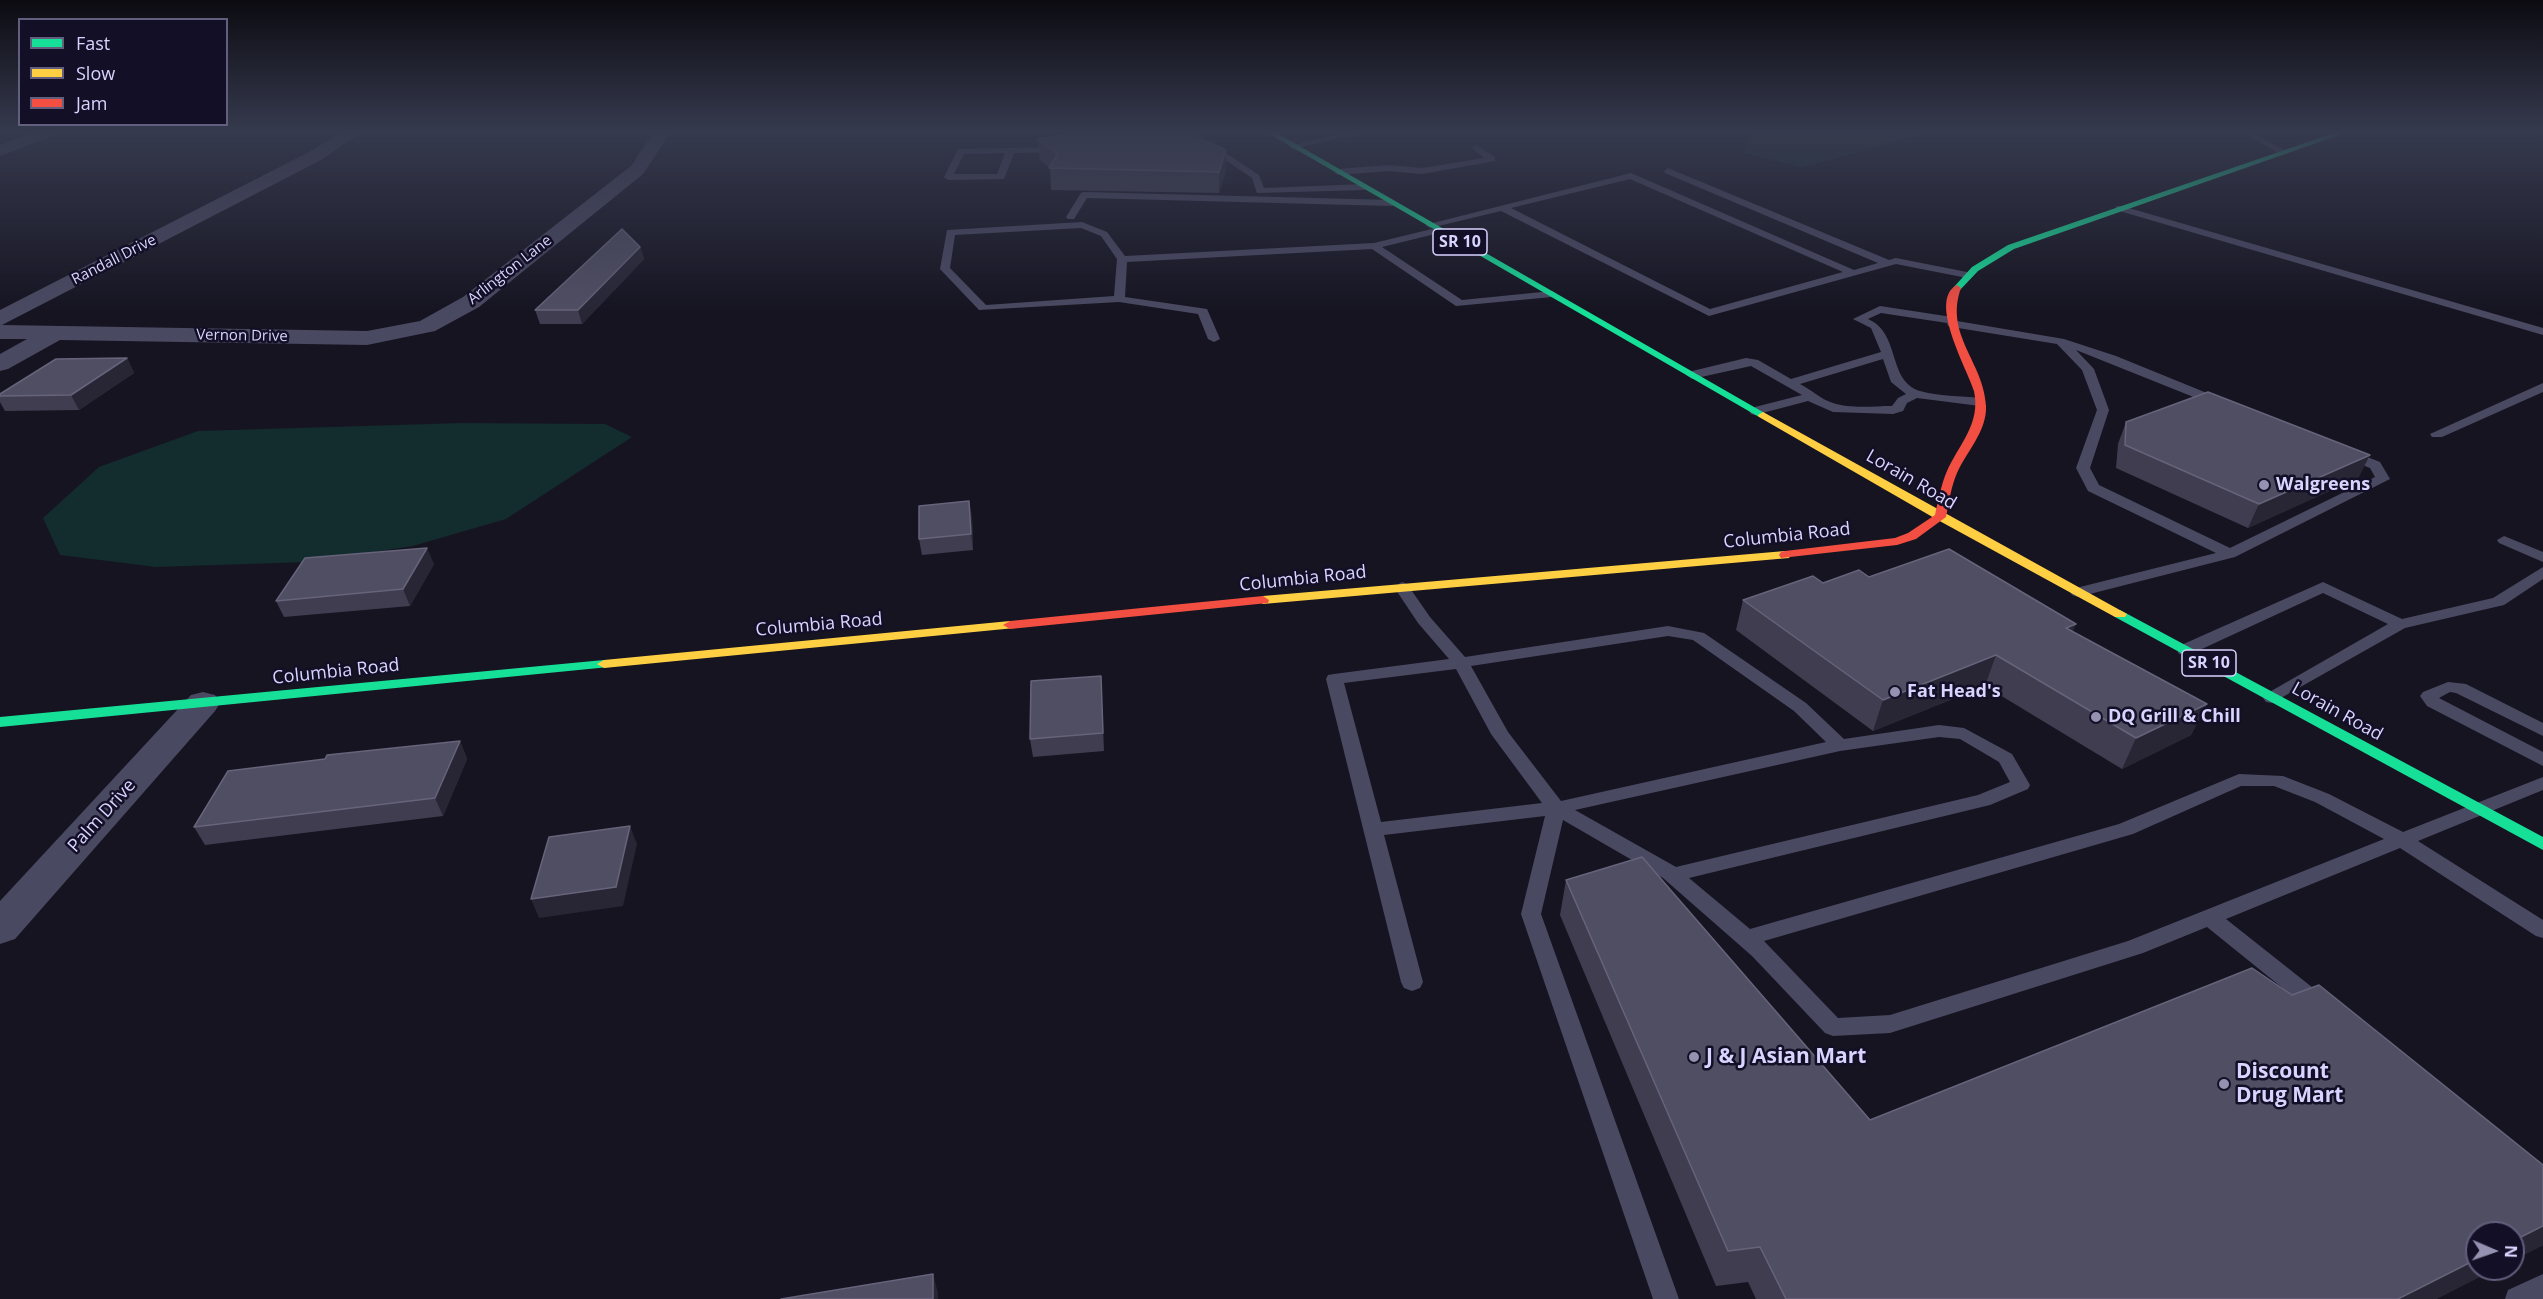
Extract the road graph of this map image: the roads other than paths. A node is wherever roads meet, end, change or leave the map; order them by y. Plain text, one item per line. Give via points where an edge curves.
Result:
1 (244, 193) edge
2 (609, 193) edge
3 (1374, 193) edge
4 (1565, 193) edge
5 (1669, 193) edge
6 (1720, 193) edge
7 (2165, 193) edge
8 (1392, 203) junction
9 (1503, 208) junction
10 (2119, 208) junction
11 (1071, 217) dead end
12 (1435, 228) junction
13 (1374, 246) junction
14 (1122, 259) junction
15 (1888, 263) junction
16 (1853, 273) junction
17 (1967, 275) junction
18 (1552, 294) junction
19 (1119, 299) junction
20 (0, 319) edge
21 (1952, 322) junction
22 (427, 326) joint
23 (0, 332) edge
24 (2543, 332) edge
25 (56, 333) junction
26 (1214, 339) dead end
27 (2060, 341) junction
28 (1887, 354) junction
29 (0, 364) edge
30 (1692, 375) junction
31 (1790, 383) junction
32 (2543, 387) edge
33 (1915, 394) junction
34 (1809, 397) junction
35 (1980, 402) junction
36 (2232, 408) edge
37 (1755, 411) junction
38 (2437, 434) dead end
39 (2331, 447) edge
40 (1940, 517) junction
41 (2504, 540) dead end
42 (2230, 554) junction
43 (2543, 557) edge
44 (2543, 572) edge
45 (1402, 587) junction
46 (2078, 592) junction
47 (2400, 624) junction
48 (2185, 650) junction
49 (1461, 663) junction
50 (2272, 698) junction
51 (203, 703) junction
52 (0, 722) edge
53 (2543, 730) edge
54 (1840, 745) junction
55 (2543, 760) edge
56 (2543, 783) edge
57 (1556, 808) junction
58 (2479, 810) junction
59 (1372, 830) junction
60 (2402, 840) junction
61 (2543, 844) edge
62 (1673, 875) junction
63 (2209, 917) junction
64 (0, 928) edge
65 (2543, 930) edge
66 (1746, 938) junction
67 (1412, 982) dead end
68 (2332, 1016) edge
69 (2543, 1287) edge
70 (1666, 1299) edge
71 (2518, 1299) edge

1 - 20 street, Randall Drive
2 - 22 street, Arlington Lane via 471,302
3 - 8 main road, Lorain Road / SR 10
4 - 9 lane
5 - 16 lane
6 - 15 lane
7 - 10 main road
8 - 11 lane via 1084,195
8 - 12 main road, Lorain Road / SR 10
9 - 12 lane
9 - 16 lane via 1709,313
10 - 17 main road via 2012,246
10 - 24 lane
12 - 13 lane
12 - 18 main road, Lorain Road / SR 10
13 - 14 lane
13 - 18 lane via 1460,304
14 - 19 lane
14 - 19 lane via 1104,234 1082,225 950,232 945,269 983,308
15 - 16 lane
15 - 17 lane via 1901,261
17 - 21 main road via 1952,298
18 - 30 main road, Lorain Road / SR 10
19 - 26 lane via 1203,311
21 - 27 lane
21 - 28 lane via 1880,309 1859,319 1875,326
21 - 35 main road via 1977,384
22 - 25 street, Vernon Drive via 367,338
23 - 25 street, Vernon Drive
25 - 29 street, Vernon Drive
27 - 36 lane
27 - 42 lane via 2088,369 2103,410 2083,468 2093,488
28 - 31 lane
28 - 33 lane via 1897,382
30 - 31 lane via 1746,362
30 - 37 main road, Lorain Road / SR 10
31 - 34 lane
32 - 38 lane
33 - 34 lane via 1893,410 1833,408
33 - 35 lane
34 - 37 lane
35 - 40 main road via 1976,429 1952,472
37 - 40 main road, Lorain Road / SR 10
39 - 42 lane via 2375,465 2383,479
40 - 45 main road, Columbia Road via 1897,541 1813,553
40 - 46 main road, Lorain Road / SR 10
41 - 43 lane
42 - 46 lane
44 - 47 lane via 2498,602
45 - 49 lane
45 - 51 main road, Columbia Road
46 - 48 main road, Lorain Road / SR 10
47 - 48 lane via 2323,587
47 - 50 lane
48 - 50 main road, Lorain Road / SR 10
49 - 54 lane via 1668,631 1698,636 1800,707
49 - 57 lane via 1500,734
49 - 59 lane via 1334,679
50 - 58 main road, Lorain Road / SR 10
51 - 52 main road, Columbia Road
51 - 64 street, Palm Drive
53 - 55 lane via 2460,688 2448,687 2428,696
54 - 57 lane
54 - 62 lane via 1939,731 1964,734 2006,758 2021,785 1983,800
56 - 58 lane
57 - 59 lane
57 - 62 lane
57 - 70 lane via 1531,914
58 - 60 lane
58 - 61 main road, Lorain Road / SR 10
59 - 67 lane
60 - 63 lane
60 - 65 lane
60 - 66 lane via 2322,798 2276,780 2239,780 2126,829
62 - 66 lane
63 - 66 lane via 2135,947 1890,1024 1833,1027
63 - 68 lane
69 - 71 lane

